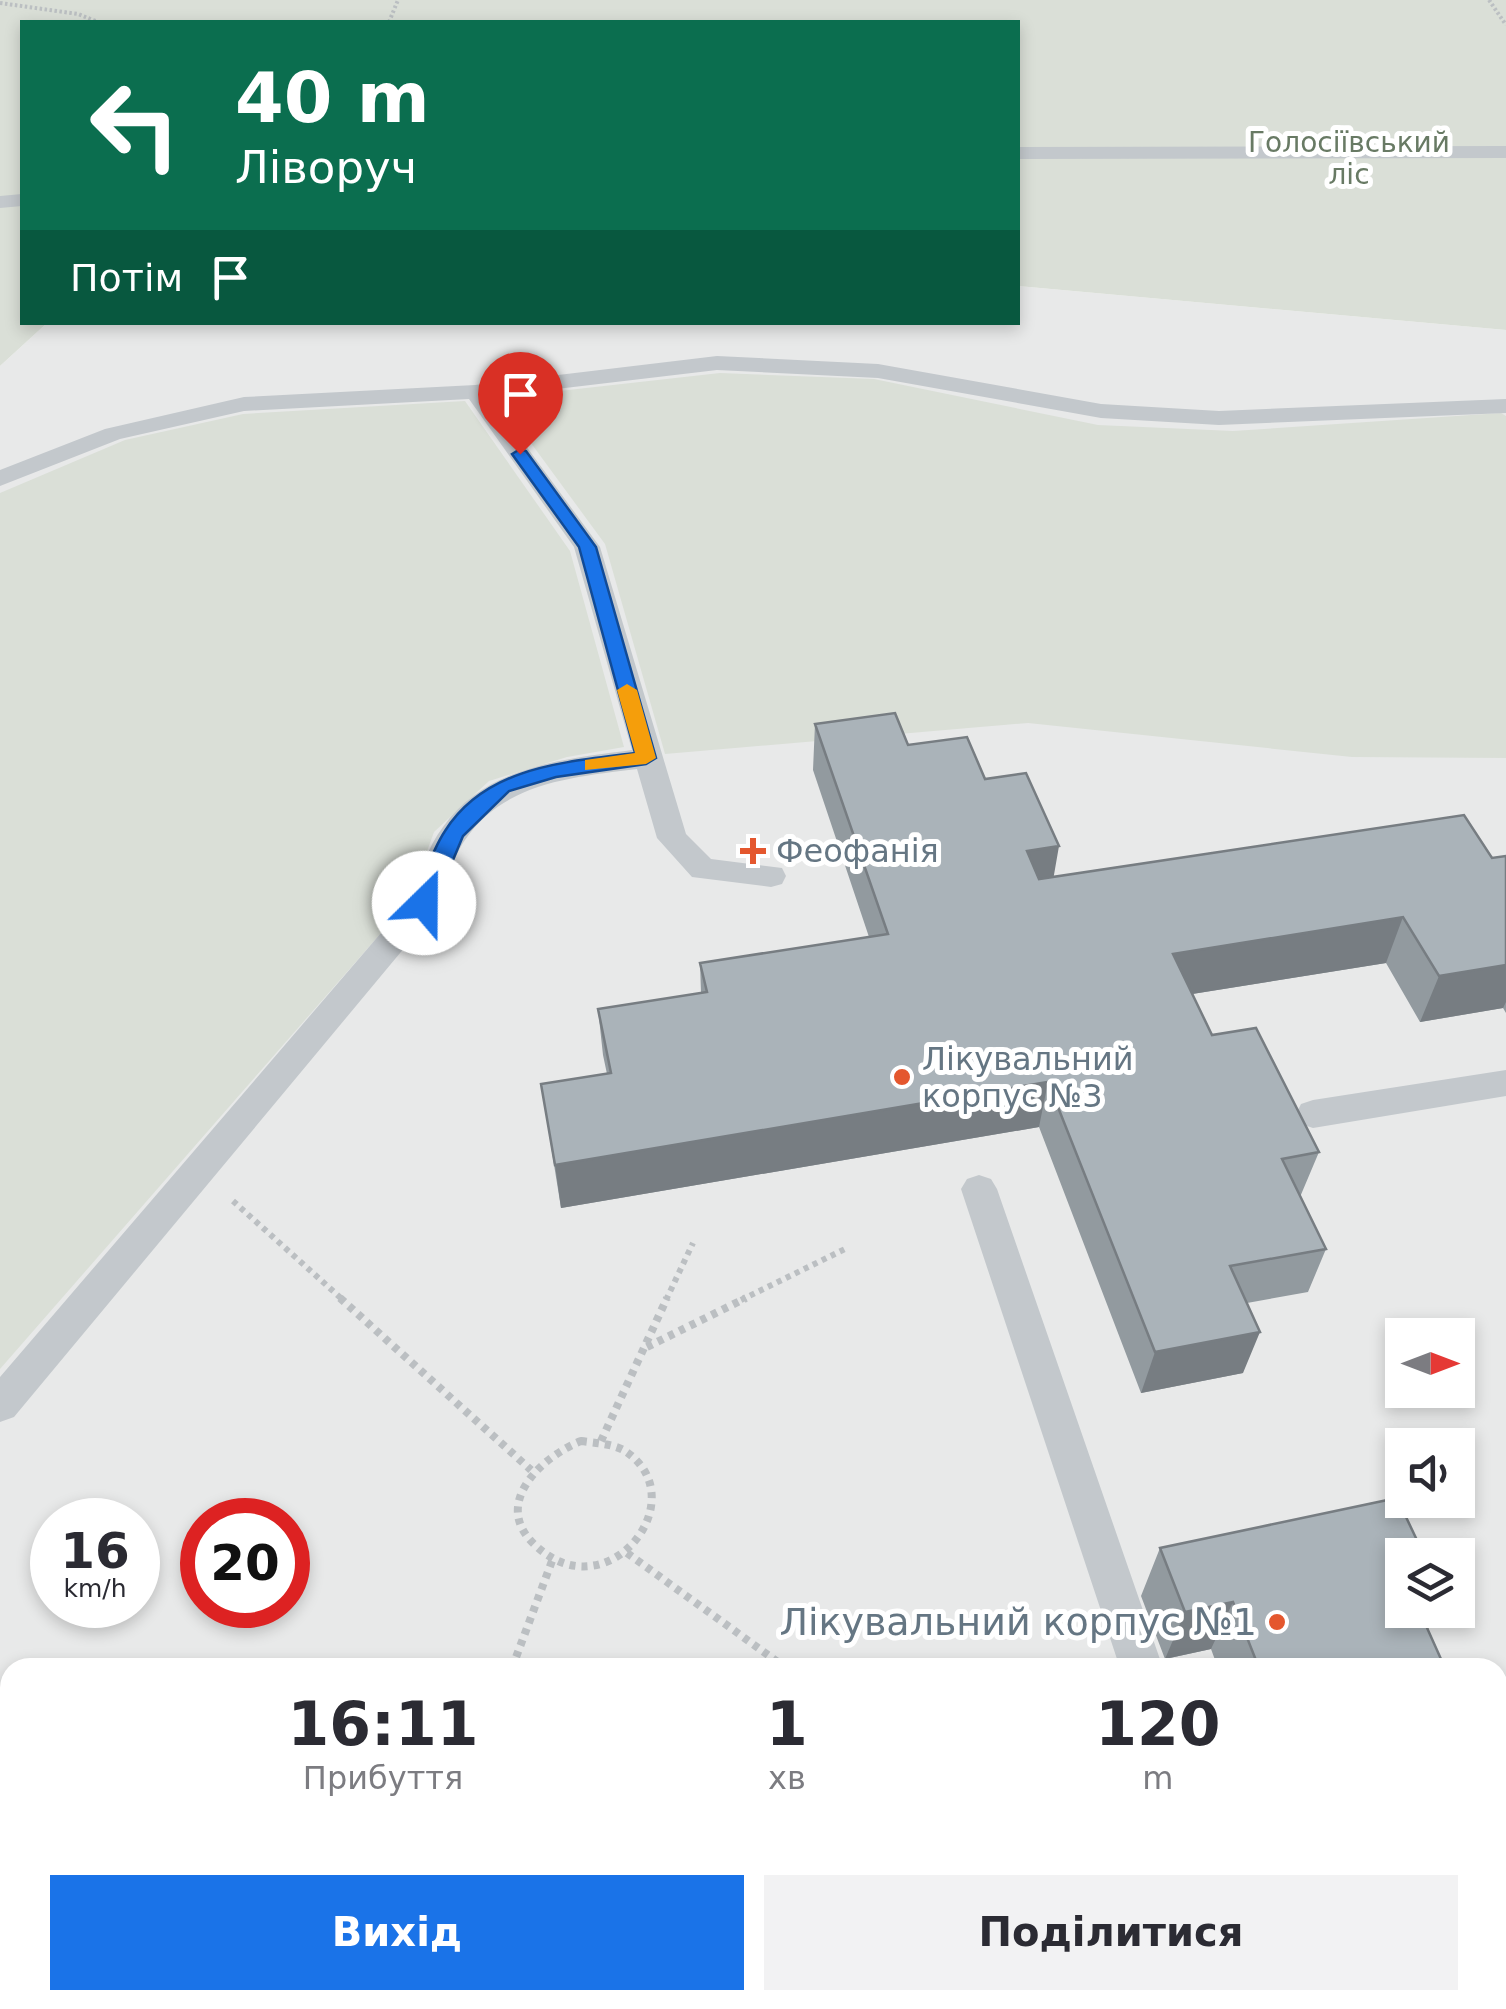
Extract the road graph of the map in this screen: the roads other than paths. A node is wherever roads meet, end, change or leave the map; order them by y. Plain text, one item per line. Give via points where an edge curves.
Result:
1 (1506, 152) edge
2 (1020, 154) edge
3 (475, 392) junction
4 (1506, 406) edge
5 (0, 479) edge
6 (646, 758) junction
7 (771, 876) dead end
8 (1506, 1083) edge
9 (1313, 1114) dead end
10 (979, 1189) dead end
11 (0, 1404) edge
12 (1139, 1658) edge

1 - 2 lane
3 - 4 lane via 717,363 878,371 1101,411 1200,417
3 - 5 lane via 244,404 113,434
3 - 6 lane via 588,547
6 - 7 lane via 672,838 703,869
6 - 11 lane via 555,770 502,786 454,832 424,903
8 - 9 lane
10 - 12 lane

